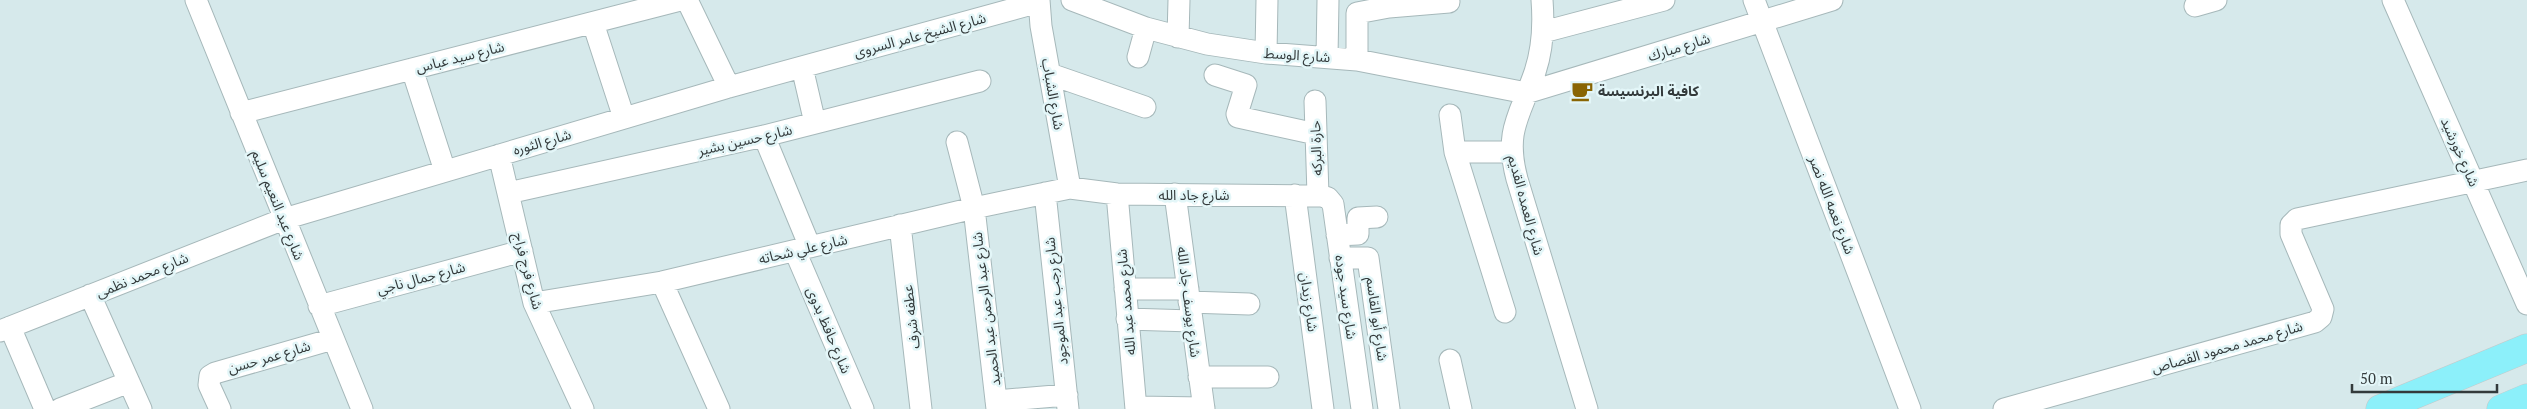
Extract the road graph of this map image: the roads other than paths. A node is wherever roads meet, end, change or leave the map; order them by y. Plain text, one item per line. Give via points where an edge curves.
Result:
1 (196, 0) edge
2 (680, 0) edge
3 (687, 0) edge
4 (1072, 0) edge
5 (1179, 0) edge
6 (1267, 0) edge
7 (1328, 0) edge
8 (1542, 0) edge
9 (1663, 0) edge
10 (1754, 0) edge
11 (1832, 0) edge
12 (2216, 0) edge
13 (2393, 0) edge
14 (1039, 1) edge
15 (1449, 2) dead end
16 (1101, 6) edge
17 (2195, 6) dead end
18 (1762, 22) junction
19 (593, 23) junction
20 (1146, 28) junction
21 (1543, 32) junction
22 (1178, 37) junction
23 (1266, 53) junction
24 (1138, 57) dead end
25 (1327, 57) junction
26 (1357, 60) junction
27 (802, 67) junction
28 (412, 69) junction
29 (1050, 74) junction
30 (1215, 75) dead end
31 (980, 81) dead end
32 (729, 87) junction
33 (1526, 93) junction
34 (1315, 101) dead end
35 (1145, 107) dead end
36 (241, 114) junction
37 (1450, 115) dead end
38 (624, 118) junction
39 (816, 123) junction
40 (1316, 134) junction
41 (764, 136) junction
42 (956, 142) dead end
43 (1455, 152) junction
44 (1511, 152) junction
45 (499, 155) junction
46 (2527, 170) edge
47 (445, 171) junction
48 (2473, 182) junction
49 (1070, 188) junction
50 (508, 193) junction
51 (1045, 193) junction
52 (1117, 194) junction
53 (1175, 194) junction
54 (1295, 195) junction
55 (1318, 195) junction
56 (974, 208) junction
57 (1377, 217) dead end
58 (284, 219) junction
59 (900, 226) junction
60 (1337, 235) junction
61 (802, 249) junction
62 (522, 251) junction
63 (1340, 258) junction
64 (662, 282) junction
65 (1125, 289) junction
66 (90, 295) junction
67 (534, 303) junction
68 (1190, 304) junction
69 (1249, 304) dead end
70 (2527, 304) edge
71 (319, 306) junction
72 (1505, 312) dead end
73 (1127, 319) junction
74 (5, 329) edge
75 (333, 339) junction
76 (2527, 348) edge
77 (1450, 360) dead end
78 (1199, 377) junction
79 (1268, 377) dead end
80 (129, 382) junction
81 (2527, 398) edge
82 (1067, 402) edge
83 (2409, 402) edge
84 (997, 405) edge
85 (1136, 408) edge
86 (45, 409) edge
87 (60, 409) edge
88 (142, 409) edge
89 (220, 409) edge
90 (362, 409) edge
91 (583, 409) edge
92 (719, 409) edge
93 (863, 409) edge
94 (921, 409) edge
95 (1204, 409) edge
96 (1323, 409) edge
97 (1362, 409) edge
98 (1389, 409) edge
99 (1461, 409) edge
100 (1587, 409) edge
101 (1910, 409) edge
102 (2004, 409) edge
103 (2380, 409) edge
104 (2501, 409) edge

1 - 36 street, شارع عبد النعيم سليم
2 - 19 street, شارع سيد عباس
3 - 32 street
4 - 16 street, شارع الوسط
5 - 22 street
6 - 23 street
7 - 25 street
8 - 21 street, شارع العمده القديم
9 - 21 street
10 - 18 street, شارع نعمه الله نصر
11 - 18 street, شارع مبارك
12 - 17 street
13 - 48 street, شارع خورشيد
14 - 27 street, شارع الشيخ عامر السروى
14 - 29 street, شارع الشباب
15 - 26 street via 1357,13
16 - 20 street, شارع الوسط
18 - 33 street, شارع مبارك
18 - 101 street, شارع نعمه الله نصر
19 - 28 street, شارع سيد عباس
19 - 38 street
20 - 22 street, شارع الوسط
20 - 24 street
21 - 33 street, شارع العمده القديم via 1540,53
22 - 23 street, شارع الوسط
23 - 25 street, شارع الوسط
25 - 26 street, شارع الوسط
26 - 33 street, شارع الوسط
27 - 32 street, شارع الثوره
27 - 39 street
28 - 36 street, شارع سيد عباس
28 - 47 street
29 - 35 street
29 - 49 street, شارع الشباب
30 - 40 street via 1246,85 1238,117
31 - 39 street, شارع حسين بشير
32 - 38 street, شارع الثوره
33 - 44 street, شارع العمده القديم via 1513,127
34 - 40 street, حارة البركه
36 - 58 street, شارع عبد النعيم سليم
37 - 43 street
38 - 45 street, شارع الثوره
39 - 41 street, شارع حسين بشير
40 - 55 street, حارة البركه
41 - 50 street, شارع حسين بشير
41 - 61 street, شارع حافظ بدوى
42 - 56 street, شارع عبد الرحمن عبد الحميد
43 - 44 street
43 - 72 street
44 - 100 street, شارع العمده القديم
45 - 47 street, شارع الثوره
45 - 50 street, شارع فرج فراج
46 - 48 street, شارع محمد محمود القصاص
47 - 58 street, شارع الثوره
48 - 70 street, شارع خورشيد
48 - 102 street, شارع محمد محمود القصاص via 2294,222 2291,234 2323,309 2316,322
49 - 51 street, شارع علي شحاته
49 - 52 street, شارع جاد الله
50 - 62 street, شارع فرج فراج
51 - 56 street, شارع علي شحاته
51 - 82 street, شارع رجب عبد الموجود
52 - 53 street, شارع جاد الله
52 - 65 street, شارع محمد عبد الله
53 - 54 street, شارع جاد الله
53 - 68 street, شارع يوسف جاد الله
54 - 55 street, شارع جاد الله
54 - 96 street, شارع زيدان
55 - 60 street, شارع سيد جوده via 1331,201
56 - 59 street, شارع علي شحاته
56 - 84 street, شارع عبد الرحمن عبد الحميد
57 - 60 street via 1358,218 1358,234
58 - 66 street, شارع محمد نظمى
58 - 71 street, شارع عبد النعيم سليم
59 - 61 street, شارع علي شحاته
59 - 94 street, عطفه شرف
60 - 63 street, شارع سيد جوده
61 - 64 street, شارع علي شحاته
61 - 93 street, شارع حافظ بدوى
62 - 67 street, شارع فرج فراج
62 - 71 street, شارع جمال ناجي
63 - 97 street, شارع سيد جوده
63 - 98 street, شارع أبو القاسم via 1368,258
64 - 67 street, شارع علي شحاته
64 - 92 street
65 - 68 street
65 - 73 street, شارع محمد عبد الله
66 - 74 street, شارع محمد نظمى
66 - 80 street
67 - 91 street, شارع فرج فراج
68 - 69 street
68 - 73 street
68 - 78 street, شارع يوسف جاد الله
71 - 75 street, شارع عبد النعيم سليم
73 - 85 street, شارع محمد عبد الله
74 - 86 street
75 - 89 street, شارع عمر حسن via 210,376 209,385
75 - 90 street, شارع عبد النعيم سليم
76 - 83 main road
77 - 99 street
78 - 79 street
78 - 95 street, شارع يوسف جاد الله
80 - 87 street
80 - 88 street
81 - 104 main road
82 - 84 street
83 - 103 main road
85 - 95 street

